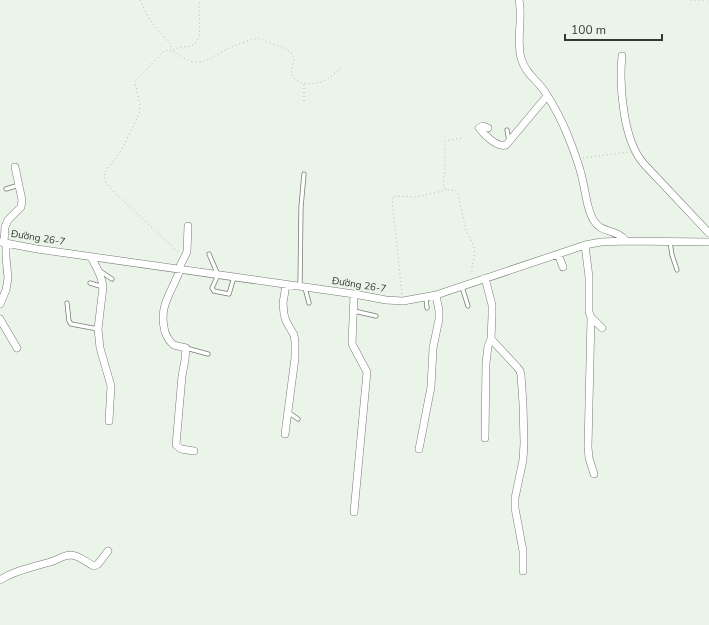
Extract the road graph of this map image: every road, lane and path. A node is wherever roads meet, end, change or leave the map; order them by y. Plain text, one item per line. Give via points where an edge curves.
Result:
1 (140, 0) edge
2 (200, 0) edge
3 (519, 0) edge
4 (691, 0) edge
5 (709, 0) edge
6 (168, 50) junction
7 (173, 50) junction
8 (622, 56) dead end
9 (342, 67) dead end
10 (304, 83) junction
11 (547, 96) junction
12 (304, 101) dead end
13 (488, 128) dead end
14 (507, 130) dead end
15 (461, 138) dead end
16 (509, 142) junction
17 (634, 152) junction
18 (576, 158) junction
19 (15, 167) dead end
20 (304, 174) dead end
21 (20, 184) junction
22 (6, 189) dead end
23 (446, 190) junction
24 (188, 226) dead end
25 (709, 233) edge
26 (626, 241) junction
27 (670, 242) junction
28 (709, 242) edge
29 (3, 243) edge
30 (585, 244) junction
31 (209, 254) dead end
32 (558, 254) junction
33 (91, 257) junction
34 (184, 258) junction
35 (563, 267) dead end
36 (97, 269) junction
37 (179, 270) junction
38 (677, 270) dead end
39 (218, 275) junction
40 (234, 277) junction
41 (485, 278) junction
42 (112, 279) dead end
43 (474, 281) junction
44 (90, 283) dead end
45 (286, 285) junction
46 (462, 286) junction
47 (103, 287) junction
48 (302, 287) junction
49 (354, 294) junction
50 (436, 295) junction
51 (426, 298) junction
52 (403, 301) junction
53 (67, 303) dead end
54 (309, 303) dead end
55 (0, 304) edge
56 (468, 306) dead end
57 (427, 308) dead end
58 (353, 311) junction
59 (376, 316) dead end
60 (591, 317) junction
61 (0, 319) edge
62 (98, 328) junction
63 (602, 328) dead end
64 (491, 339) junction
65 (17, 348) dead end
66 (186, 348) junction
67 (208, 354) dead end
68 (288, 412) junction
69 (298, 419) dead end
70 (109, 421) dead end
71 (285, 434) dead end
72 (485, 438) dead end
73 (419, 449) dead end
74 (194, 451) dead end
75 (594, 474) dead end
76 (354, 512) dead end
77 (108, 551) dead end
78 (523, 571) dead end
79 (0, 580) edge

1 - 6 path via 149,19 170,44
2 - 7 path via 199,37 193,45
3 - 11 street via 521,60
4 - 5 path
6 - 7 path
6 - 34 path via 164,51 135,83 140,104 139,114 104,178 113,191
7 - 10 path via 190,62 204,61 235,45 262,39 292,53 294,59 291,74 293,79
8 - 17 street via 622,92
9 - 10 path via 330,78 319,83
10 - 12 path
11 - 16 street
11 - 18 street
13 - 16 street via 479,128 499,145 503,146
14 - 16 lane
15 - 23 path via 447,140 444,143 446,160 443,184
17 - 18 path
17 - 25 street
18 - 26 street via 594,221 602,228 619,234
19 - 21 street
20 - 48 lane via 301,206
21 - 22 lane
21 - 29 street via 21,207 8,220
23 - 43 path via 456,190 458,194 466,230 475,252 472,267
23 - 52 path via 416,197 393,196
24 - 34 street via 188,247
26 - 27 street, Đường 26-7
26 - 30 street, Đường 26-7
27 - 28 street, Đường 26-7
27 - 38 lane
29 - 33 street, Đường 26-7
29 - 55 street via 8,278
30 - 32 street, Đường 26-7
30 - 60 street
31 - 39 lane
32 - 35 street
32 - 41 street, Đường 26-7
33 - 36 street
33 - 37 street, Đường 26-7
34 - 37 street
36 - 42 lane
36 - 47 street
37 - 39 street, Đường 26-7
37 - 66 street via 162,314 168,339 173,344
39 - 40 street, Đường 26-7
39 - 40 lane via 212,288 226,294 229,294
40 - 45 street, Đường 26-7
41 - 43 street, Đường 26-7
41 - 64 street via 492,305
43 - 46 street, Đường 26-7
44 - 47 lane
45 - 48 street, Đường 26-7
45 - 68 street via 284,314 295,342
46 - 50 street, Đường 26-7
46 - 56 lane
47 - 62 street
48 - 49 street, Đường 26-7
48 - 54 lane
49 - 52 street, Đường 26-7
49 - 58 street
50 - 51 street, Đường 26-7
50 - 73 street via 439,319 433,348 431,387
51 - 52 street, Đường 26-7
51 - 57 lane
53 - 62 lane via 71,324
58 - 59 lane
58 - 76 street via 352,344 367,372
60 - 63 street
60 - 75 street via 588,447
61 - 65 street
62 - 70 street via 100,348 111,386
64 - 72 street via 486,363
64 - 78 street via 517,367 521,375 524,444 515,508 523,551
66 - 67 lane
66 - 74 street via 176,445 181,449
68 - 69 lane
68 - 71 street
77 - 79 street via 94,566 77,556 64,556

